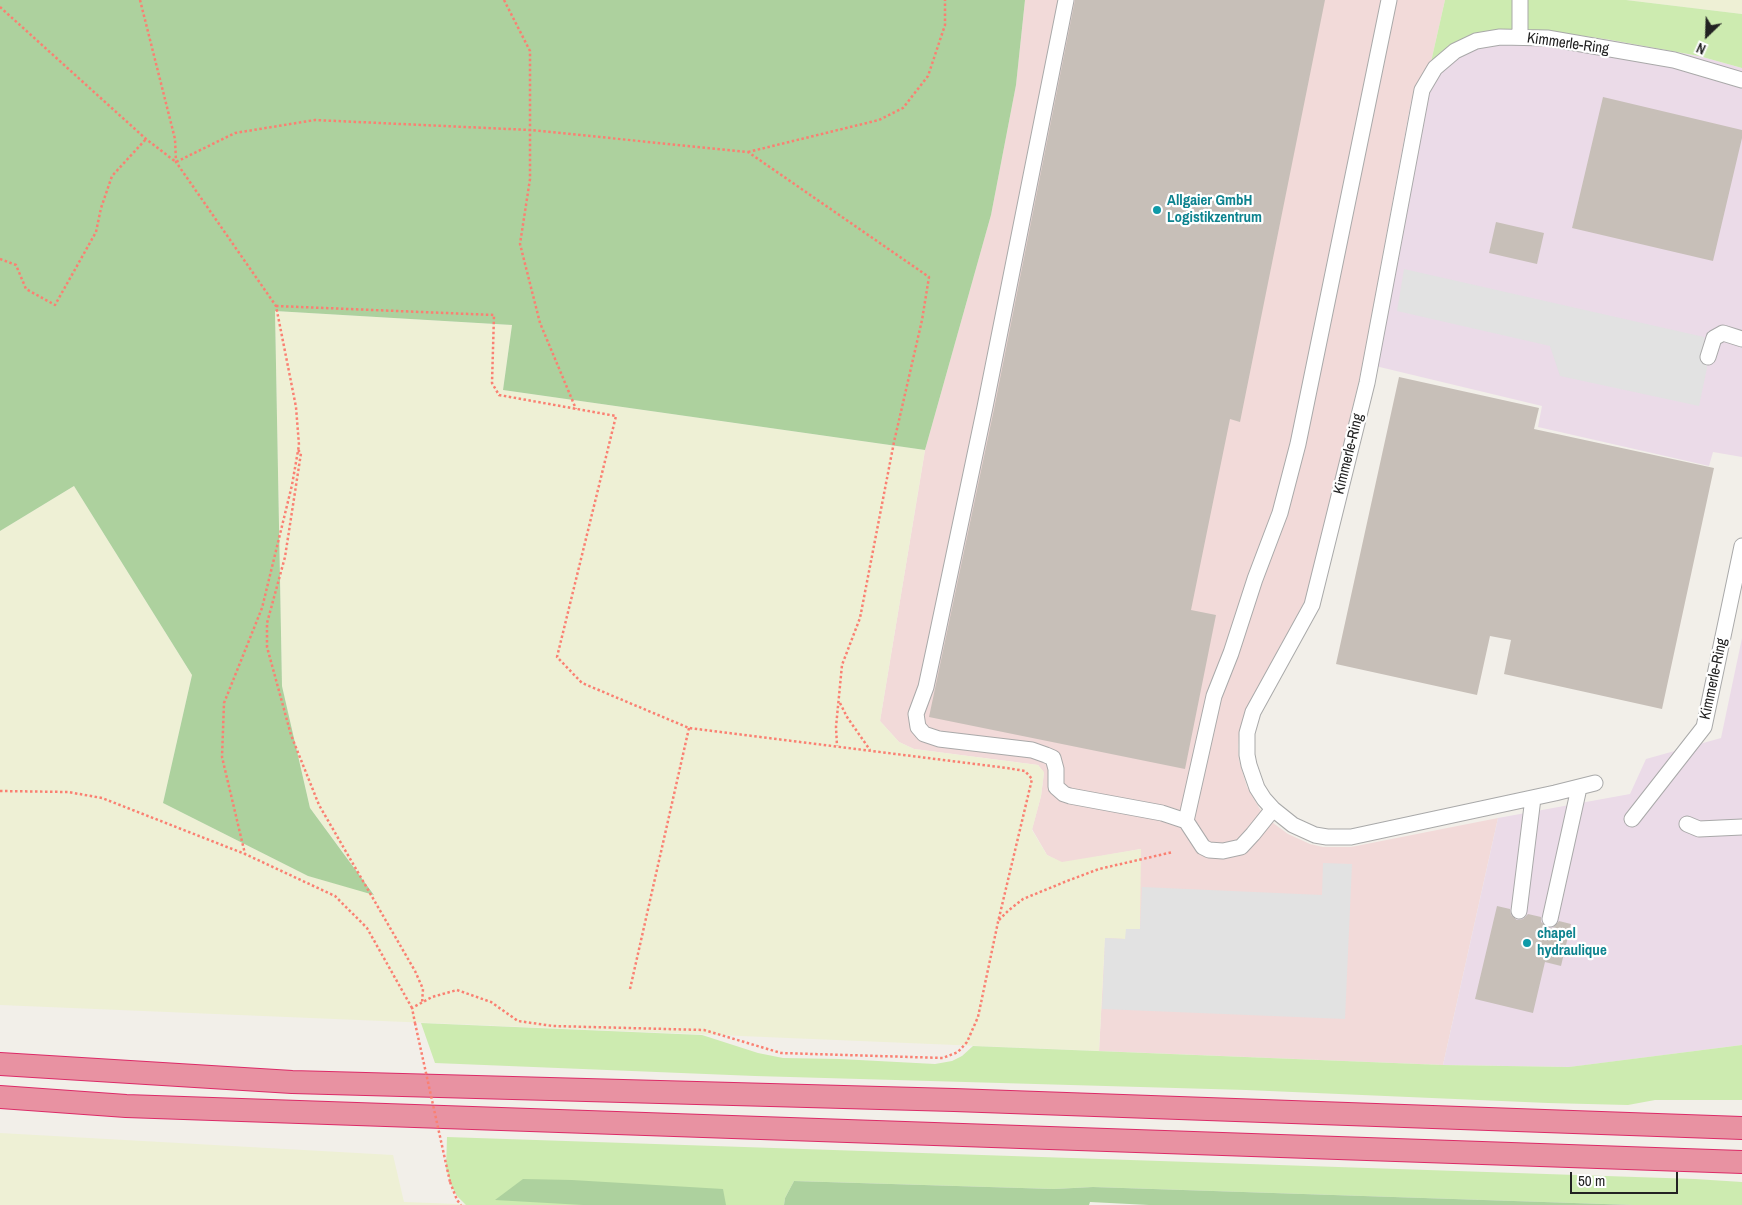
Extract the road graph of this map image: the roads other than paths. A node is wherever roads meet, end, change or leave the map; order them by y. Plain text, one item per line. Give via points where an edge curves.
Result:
1 (1066, 0) edge
2 (1389, 0) edge
3 (1520, 0) edge
4 (1520, 31) dead end
5 (1742, 80) edge
6 (1740, 338) edge
7 (1708, 357) dead end
8 (1742, 546) edge
9 (1595, 783) dead end
10 (1579, 788) junction
11 (1532, 798) junction
12 (1272, 809) junction
13 (1632, 819) dead end
14 (1186, 821) junction
15 (1687, 824) dead end
16 (1742, 827) edge
17 (1519, 912) dead end
18 (1550, 919) dead end
19 (0, 1064) edge
20 (0, 1097) edge
21 (1742, 1128) edge
22 (1742, 1162) edge

1 - 14 street via 935,645 916,714 918,727 924,734 939,739 1032,750 1053,758 1056,787 1064,794 1162,813
2 - 14 street via 1298,444 1280,513 1214,696
3 - 4 street
5 - 12 street, Kimmerle-Ring via 1664,59 1547,38 1500,37 1476,41 1454,51 1428,78 1422,90 1367,383 1312,605 1253,712 1247,733 1247,755 1252,775
6 - 7 street via 1723,333 1714,338
8 - 13 street, Kimmerle-Ring via 1704,727
9 - 10 street, Kimmerle-Ring
10 - 11 street, Kimmerle-Ring
10 - 18 street
11 - 12 street, Kimmerle-Ring via 1339,838 1304,831
11 - 17 street
12 - 14 street via 1240,847 1223,851 1203,847
15 - 16 street via 1699,829
19 - 21 highway via 292,1082 954,1100
20 - 22 highway via 136,1106

